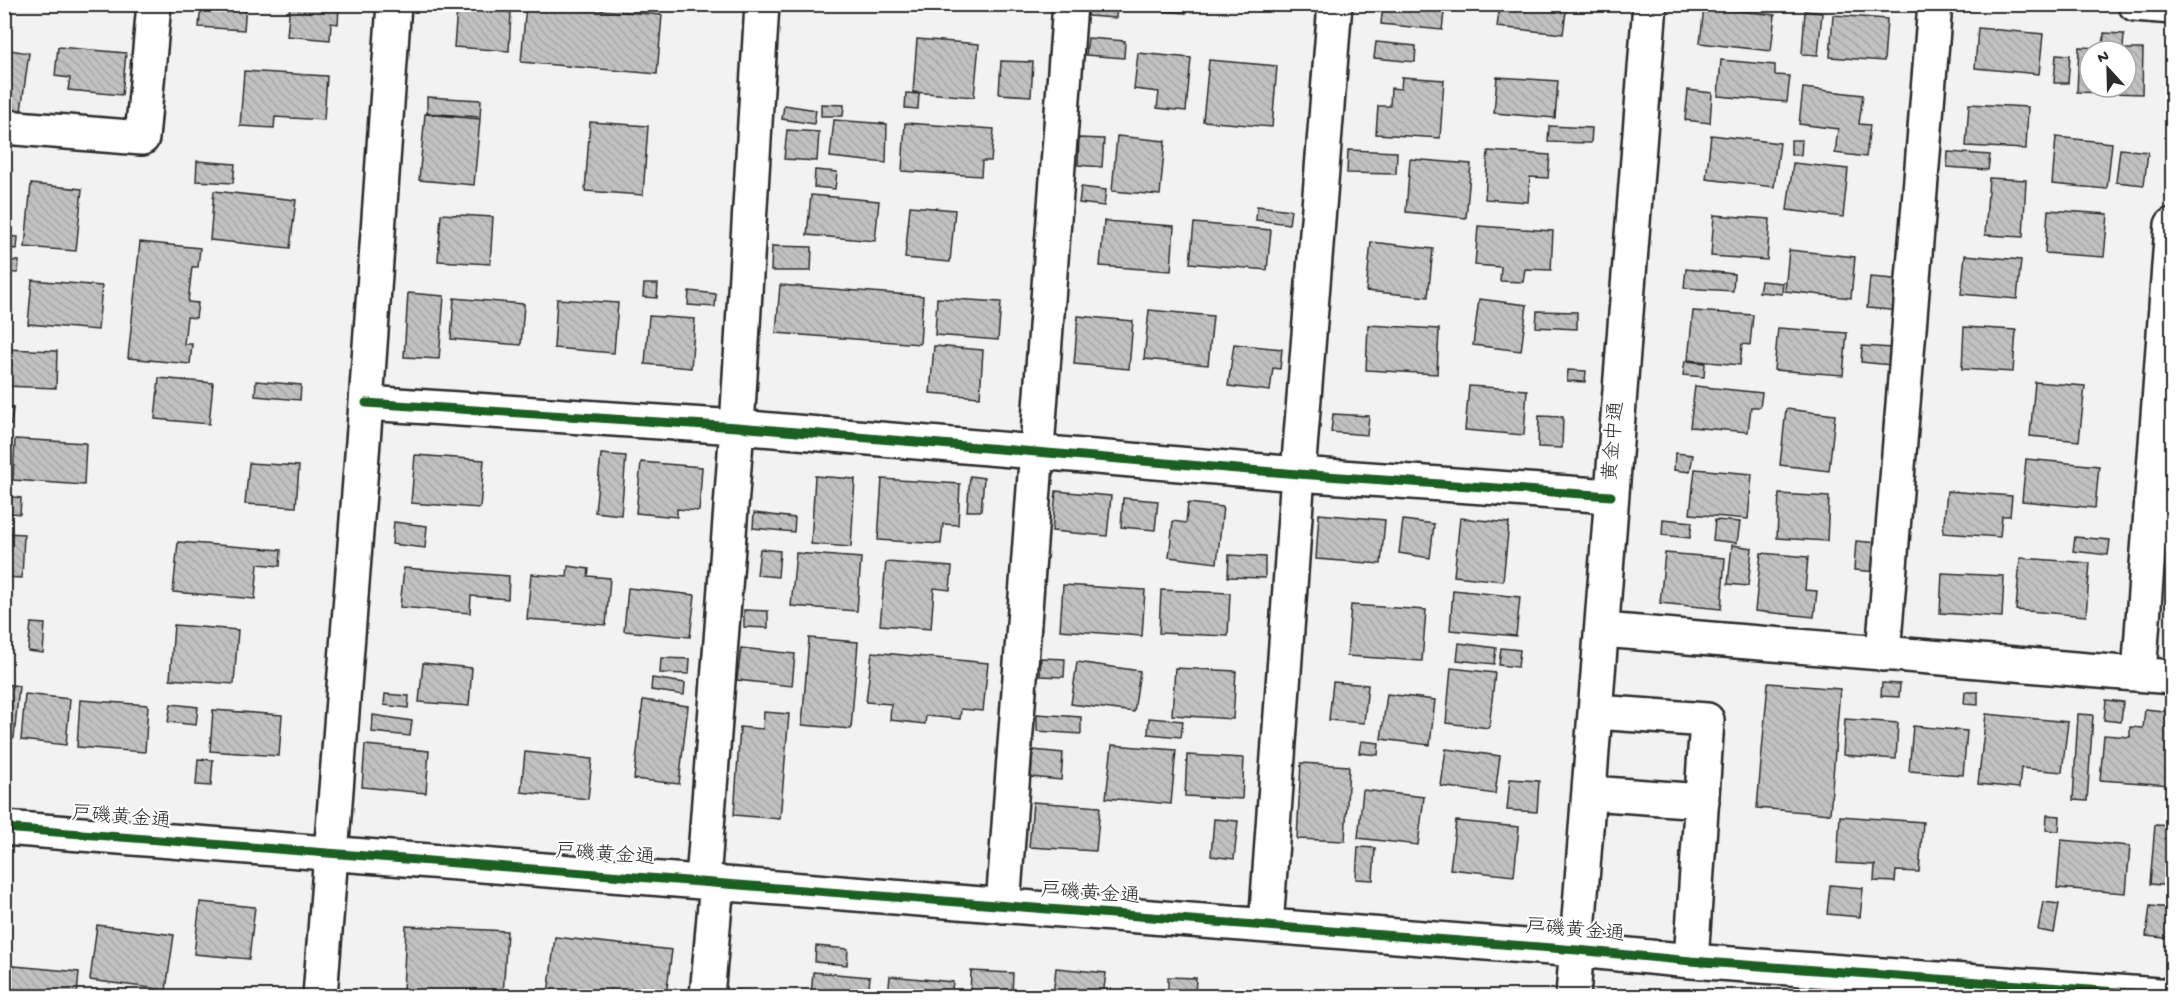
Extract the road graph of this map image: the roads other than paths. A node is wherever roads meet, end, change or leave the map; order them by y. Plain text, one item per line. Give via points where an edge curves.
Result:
1 (154, 4) edge
2 (394, 4) edge
3 (762, 4) edge
4 (1070, 4) edge
5 (1335, 4) edge
6 (1650, 4) edge
7 (1935, 4) edge
8 (2135, 4) edge
9 (2172, 7) edge
10 (4, 127) edge
11 (2172, 225) edge
12 (366, 403) junction
13 (737, 427) junction
14 (1036, 452) junction
15 (1298, 474) junction
16 (1611, 496) junction
17 (1603, 630) junction
18 (1883, 654) junction
19 (2139, 674) junction
20 (2172, 677) edge
21 (1596, 712) junction
22 (1590, 793) junction
23 (1702, 801) junction
24 (4, 828) edge
25 (332, 854) junction
26 (710, 882) junction
27 (1004, 906) junction
28 (1266, 926) junction
29 (1577, 950) junction
30 (1691, 961) junction
31 (320, 996) edge
32 (707, 996) edge
33 (1573, 996) edge
34 (2172, 996) edge

1 - 10 street via 142,138
2 - 12 street
3 - 13 street
4 - 14 street
5 - 15 street
6 - 16 street, 黄金中通
7 - 18 street
8 - 9 street
11 - 19 street
12 - 13 street
12 - 25 street
13 - 14 street
13 - 26 street
14 - 15 street
14 - 27 street
15 - 16 street
15 - 28 street
16 - 17 street, 黄金中通
17 - 18 street
17 - 21 street, 黄金中通
18 - 19 street
19 - 20 street
21 - 22 street, 黄金中通
21 - 23 street via 1707,720
22 - 23 street
22 - 29 street, 黄金中通
23 - 30 street
24 - 25 street, 戸磯黄金通
25 - 26 street, 戸磯黄金通
25 - 31 street
26 - 27 street, 戸磯黄金通
26 - 32 street
27 - 28 street, 戸磯黄金通
28 - 29 street, 戸磯黄金通
29 - 30 street, 戸磯黄金通
29 - 33 street, 黄金中通
30 - 34 street, 戸磯黄金通

